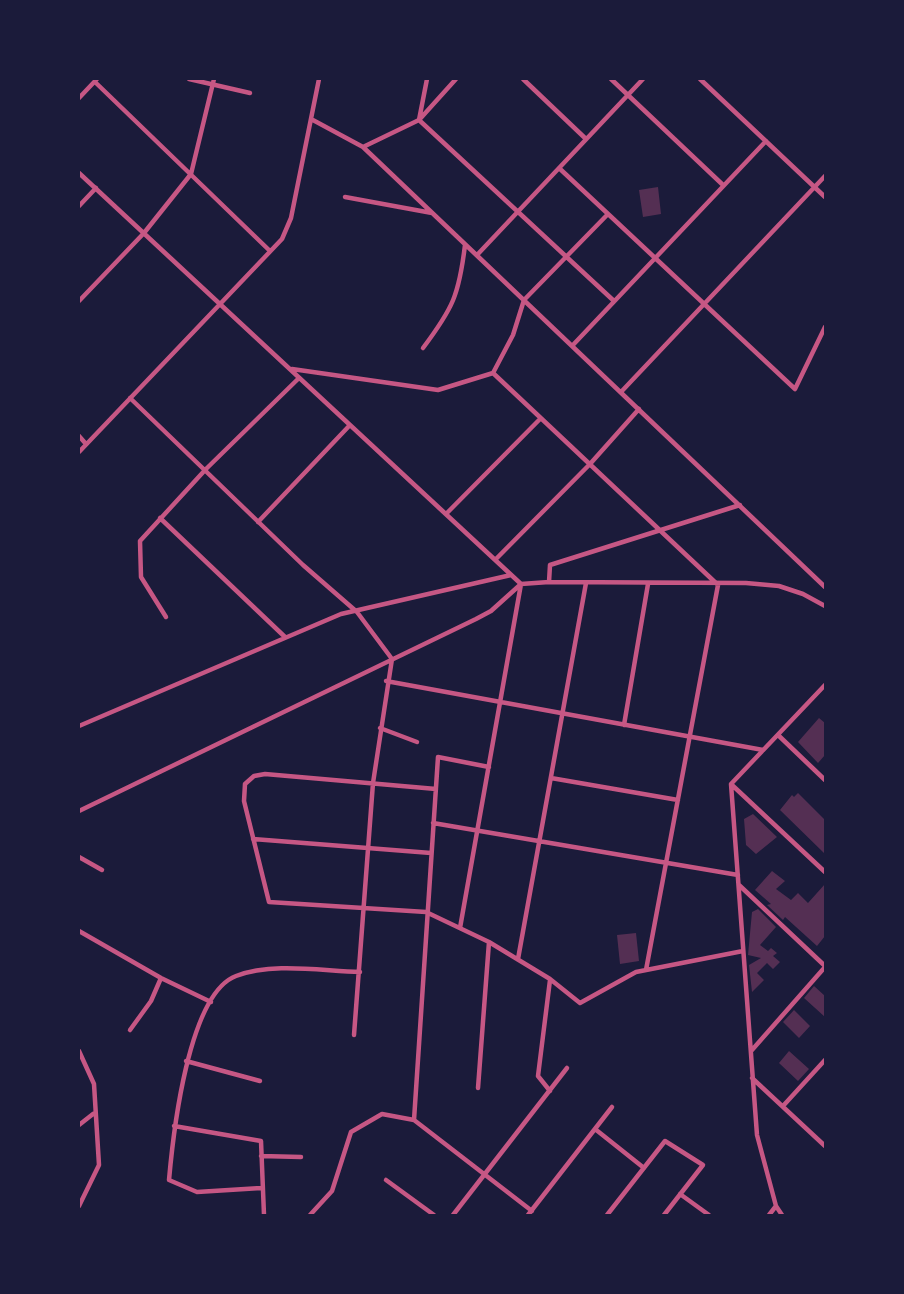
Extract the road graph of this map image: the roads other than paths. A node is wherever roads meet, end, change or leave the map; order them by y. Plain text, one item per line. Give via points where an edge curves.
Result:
1 (189, 79) edge
2 (319, 79) edge
3 (427, 79) edge
4 (456, 79) edge
5 (523, 79) edge
6 (611, 79) edge
7 (643, 79) edge
8 (700, 79) edge
9 (96, 80) edge
10 (213, 82) edge
11 (250, 93) dead end
12 (628, 95) junction
13 (79, 98) edge
14 (311, 119) junction
15 (419, 120) junction
16 (586, 139) junction
17 (766, 141) junction
18 (363, 147) junction
19 (559, 168) junction
20 (79, 173) edge
21 (191, 174) junction
22 (825, 176) edge
23 (723, 186) junction
24 (815, 187) junction
25 (96, 188) junction
26 (345, 197) dead end
27 (825, 197) edge
28 (79, 206) edge
29 (518, 212) junction
30 (432, 213) junction
31 (608, 214) junction
32 (144, 233) junction
33 (465, 244) junction
34 (270, 251) junction
35 (477, 255) junction
36 (566, 256) junction
37 (655, 258) junction
38 (524, 300) junction
39 (79, 301) edge
40 (614, 301) junction
41 (220, 304) junction
42 (704, 304) junction
43 (825, 327) edge
44 (572, 346) junction
45 (423, 348) dead end
46 (289, 368) junction
47 (493, 373) junction
48 (299, 378) junction
49 (621, 392) junction
50 (130, 398) junction
51 (639, 410) junction
52 (541, 418) junction
53 (350, 425) junction
54 (79, 436) edge
55 (86, 444) junction
56 (79, 452) edge
57 (590, 464) junction
58 (206, 469) junction
59 (740, 505) junction
60 (446, 514) junction
61 (160, 518) junction
62 (258, 522) junction
63 (661, 530) junction
64 (495, 560) junction
65 (511, 575) junction
66 (549, 582) junction
67 (586, 583) junction
68 (521, 584) junction
69 (648, 584) junction
70 (718, 585) junction
71 (825, 587) edge
72 (825, 606) edge
73 (358, 612) junction
74 (166, 617) dead end
75 (285, 637) junction
76 (392, 659) junction
77 (386, 681) junction
78 (825, 685) edge
79 (500, 702) junction
80 (563, 713) junction
81 (624, 725) junction
82 (79, 726) edge
83 (380, 727) junction
84 (778, 735) junction
85 (690, 737) junction
86 (417, 743) dead end
87 (763, 750) junction
88 (489, 767) junction
89 (551, 778) junction
90 (825, 780) edge
91 (373, 783) junction
92 (731, 784) junction
93 (436, 789) junction
94 (678, 800) junction
95 (79, 811) edge
96 (433, 823) junction
97 (478, 831) junction
98 (253, 839) junction
99 (540, 842) junction
100 (368, 848) junction
101 (431, 853) junction
102 (79, 857) edge
103 (666, 864) junction
104 (102, 870) dead end
105 (825, 872) edge
106 (738, 874) junction
107 (738, 884) junction
108 (364, 908) junction
109 (426, 912) junction
110 (460, 928) junction
111 (79, 931) edge
112 (489, 942) junction
113 (743, 951) junction
114 (518, 960) junction
115 (825, 966) edge
116 (646, 970) junction
117 (360, 972) junction
118 (161, 978) junction
119 (550, 979) junction
120 (211, 1002) junction
121 (130, 1030) dead end
122 (355, 1035) dead end
123 (79, 1051) edge
124 (750, 1051) junction
125 (825, 1060) edge
126 (186, 1061) junction
127 (567, 1068) dead end
128 (752, 1078) junction
129 (260, 1081) dead end
130 (478, 1088) dead end
131 (550, 1091) junction
132 (783, 1106) junction
133 (612, 1107) dead end
134 (94, 1113) junction
135 (414, 1120) junction
136 (79, 1125) edge
137 (174, 1126) junction
138 (594, 1129) junction
139 (825, 1146) edge
140 (261, 1156) junction
141 (301, 1157) dead end
142 (644, 1168) junction
143 (485, 1174) junction
144 (386, 1181) dead end
145 (261, 1188) junction
146 (680, 1194) junction
147 (79, 1206) edge
148 (776, 1206) junction
149 (530, 1213) edge
150 (264, 1215) edge
151 (310, 1215) edge
152 (434, 1215) edge
153 (453, 1215) edge
154 (607, 1215) edge
155 (664, 1215) edge
156 (709, 1215) edge
157 (769, 1215) edge
158 (782, 1215) edge

1 - 10 street
2 - 14 street
3 - 15 street
4 - 15 street
5 - 16 street
6 - 12 street
7 - 12 street
8 - 17 street
9 - 13 street
9 - 21 street
10 - 11 street
10 - 21 street
12 - 16 street
12 - 23 street
14 - 18 street
14 - 34 street via 291,218 282,239
15 - 18 street
15 - 29 street
16 - 19 street
17 - 23 street
17 - 24 street
18 - 30 street
19 - 29 street
19 - 31 street
20 - 25 street
21 - 32 street
21 - 34 street
22 - 24 street
23 - 37 street
24 - 27 street
24 - 42 street
25 - 28 street
25 - 32 street
26 - 30 street
29 - 35 street
29 - 36 street
30 - 33 street
31 - 36 street
31 - 37 street
32 - 39 street
32 - 41 street
33 - 35 street
33 - 45 street via 452,310
34 - 41 street
35 - 38 street
36 - 38 street
36 - 40 street
37 - 40 street
37 - 42 street
38 - 44 street
38 - 47 street via 513,335
40 - 44 street
41 - 46 street
41 - 50 street
42 - 43 street via 795,388
42 - 49 street
44 - 49 street
46 - 47 street via 438,390
46 - 48 street
47 - 52 street
48 - 53 street
48 - 58 street
49 - 51 street
50 - 55 street
50 - 58 street
51 - 57 street
51 - 59 street
52 - 57 street
52 - 60 street
53 - 60 street
53 - 62 street
54 - 55 street
55 - 56 street
57 - 63 street
57 - 64 street
58 - 61 street
58 - 62 street
59 - 63 street
59 - 71 street
60 - 64 street
61 - 74 street via 140,541 141,577
61 - 75 street
62 - 73 street
63 - 66 street via 550,565
63 - 70 street
64 - 65 street
65 - 68 street
65 - 73 street
66 - 67 street
66 - 68 street
67 - 69 street
67 - 80 street
68 - 76 street via 491,611
68 - 79 street
69 - 70 street
69 - 81 street
70 - 72 street via 779,586
70 - 85 street
73 - 75 street via 341,614
73 - 76 street
75 - 82 street
76 - 77 street
76 - 95 street
77 - 79 street
77 - 83 street
78 - 84 street
79 - 80 street
79 - 88 street
80 - 81 street
80 - 89 street
81 - 85 street
83 - 86 street
83 - 91 street
84 - 87 street
84 - 90 street
85 - 87 street
85 - 94 street
87 - 92 street
88 - 93 street via 438,757
88 - 97 street
89 - 94 street
89 - 99 street
91 - 93 street
91 - 98 street via 254,776 243,789
91 - 100 street
92 - 105 street
92 - 106 street
93 - 96 street
94 - 103 street
96 - 97 street
96 - 101 street
97 - 99 street
97 - 110 street
98 - 100 street
98 - 108 street via 269,902
99 - 103 street
99 - 114 street
100 - 101 street
100 - 108 street
101 - 109 street
102 - 104 street
103 - 106 street
103 - 116 street
106 - 107 street
107 - 113 street
107 - 115 street
108 - 109 street
108 - 117 street
109 - 110 street
109 - 135 street
110 - 112 street
111 - 118 street
112 - 114 street
112 - 130 street
113 - 116 street
113 - 124 street
114 - 119 street
115 - 124 street
116 - 119 street via 580,1003
117 - 120 street via 256,970 233,977
117 - 122 street
118 - 120 street
118 - 121 street
119 - 131 street via 538,1076
120 - 126 street
123 - 134 street via 94,1084
124 - 128 street
125 - 132 street
126 - 129 street
126 - 137 street
127 - 131 street
128 - 132 street
128 - 148 street via 757,1135
131 - 143 street
132 - 139 street
133 - 138 street
134 - 136 street
134 - 147 street via 99,1165
135 - 143 street
135 - 151 street via 382,1114 351,1132 332,1191
137 - 140 street via 261,1140
137 - 145 street via 169,1180 197,1192
138 - 142 street
138 - 149 street
140 - 141 street
140 - 145 street
142 - 146 street via 665,1141 703,1165
142 - 154 street
143 - 149 street
143 - 153 street
144 - 152 street
145 - 150 street
146 - 155 street
146 - 156 street
148 - 157 street
148 - 158 street

